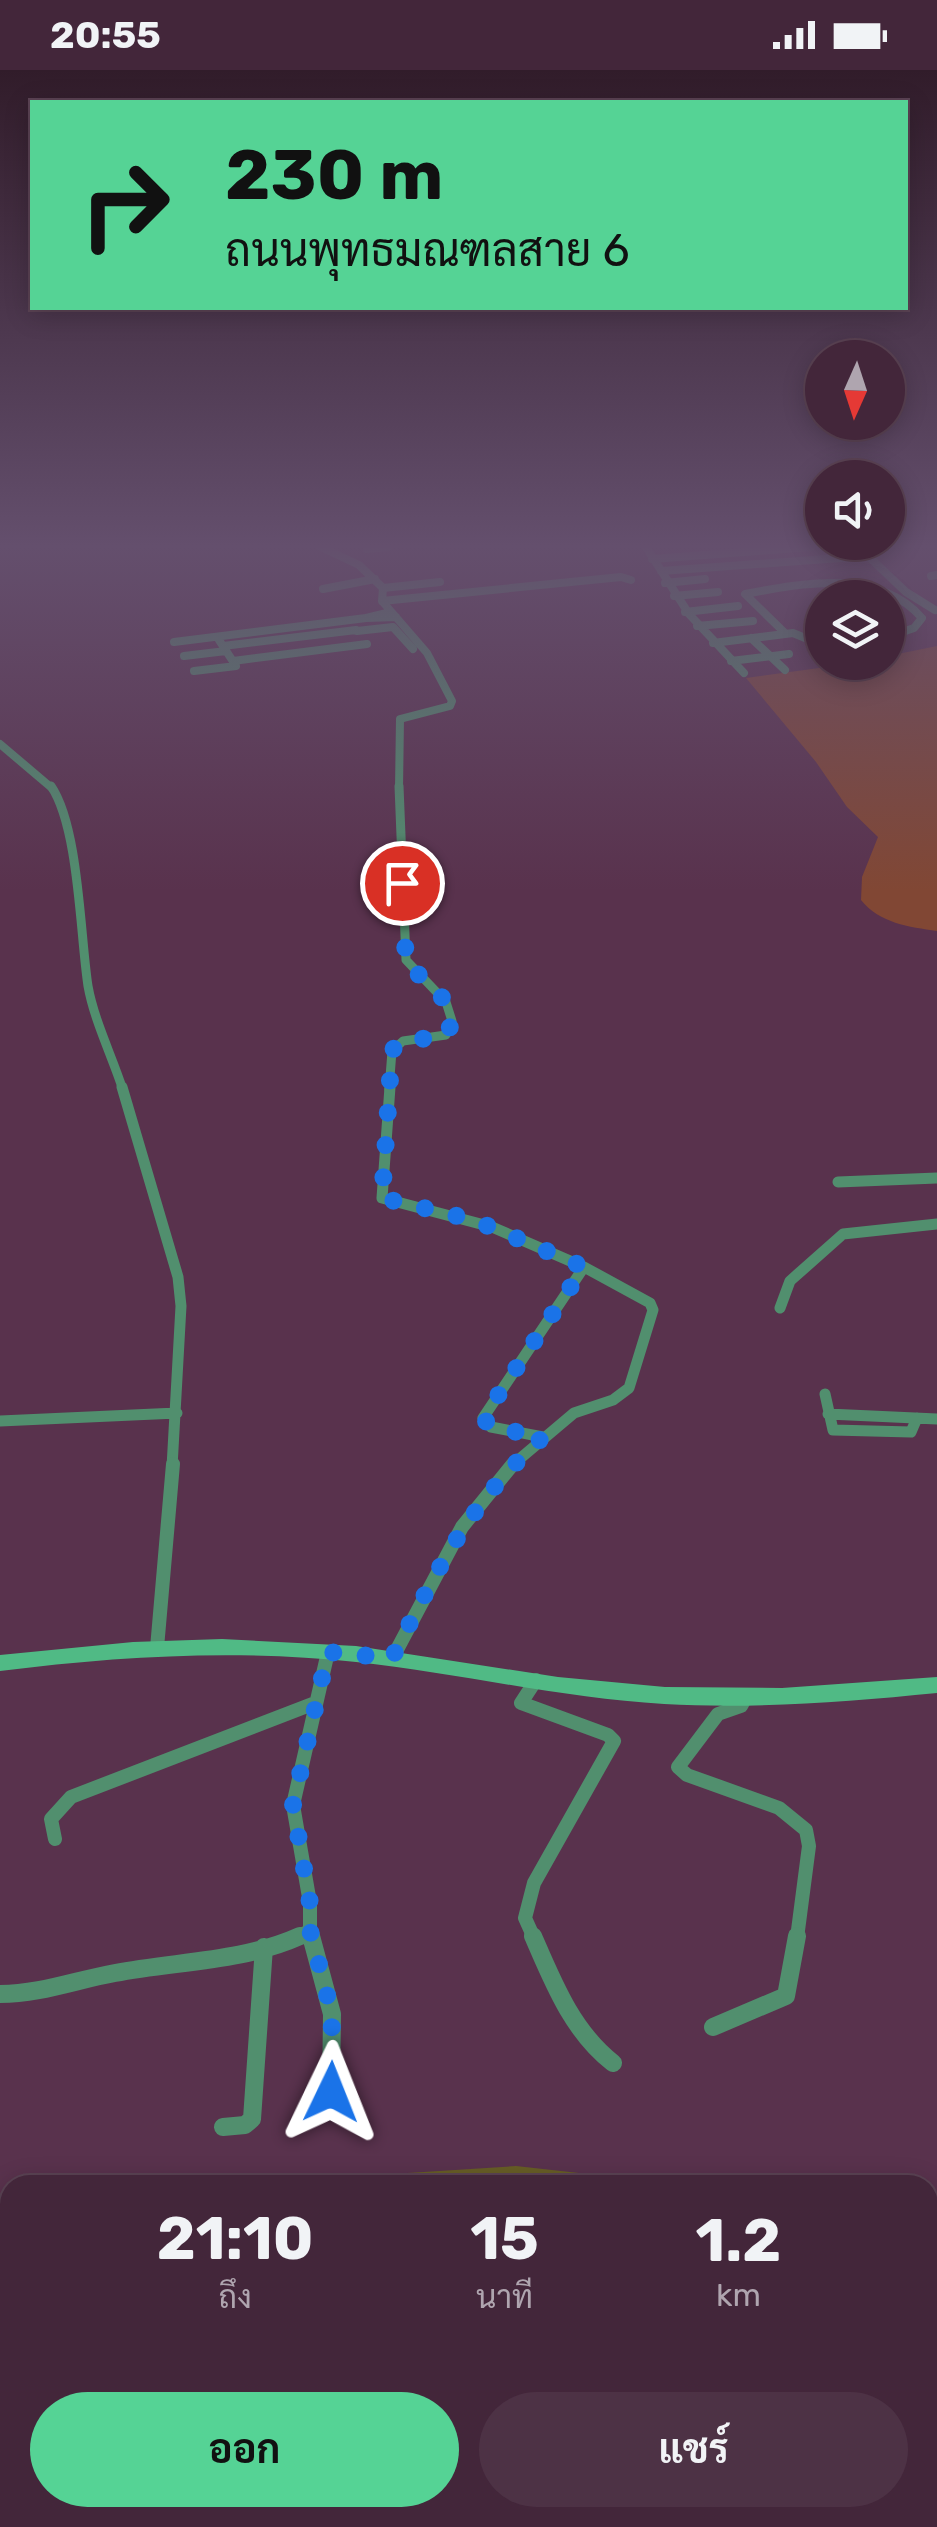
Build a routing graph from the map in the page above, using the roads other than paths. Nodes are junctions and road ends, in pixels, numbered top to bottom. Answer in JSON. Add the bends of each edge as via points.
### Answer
{"nodes":[{"id":1,"x":233,"y":661,"type":"edge"},
{"id":2,"x":731,"y":661,"type":"edge"},
{"id":3,"x":432,"y":662,"type":"edge"},
{"id":4,"x":775,"y":662,"type":"edge"},
{"id":5,"x":194,"y":670,"type":"dead end"},
{"id":6,"x":785,"y":670,"type":"dead end"},
{"id":7,"x":744,"y":674,"type":"dead end"},
{"id":8,"x":0,"y":744,"type":"edge"},
{"id":9,"x":937,"y":1178,"type":"edge"},
{"id":10,"x":838,"y":1182,"type":"dead end"},
{"id":11,"x":937,"y":1224,"type":"edge"},
{"id":12,"x":584,"y":1267,"type":"junction"},
{"id":13,"x":780,"y":1308,"type":"dead end"},
{"id":14,"x":825,"y":1394,"type":"dead end"},
{"id":15,"x":177,"y":1413,"type":"junction"},
{"id":16,"x":937,"y":1419,"type":"edge"},
{"id":17,"x":0,"y":1421,"type":"edge"},
{"id":18,"x":543,"y":1437,"type":"junction"},
{"id":19,"x":157,"y":1648,"type":"junction"},
{"id":20,"x":328,"y":1652,"type":"junction"},
{"id":21,"x":392,"y":1658,"type":"junction"},
{"id":22,"x":0,"y":1663,"type":"edge"},
{"id":23,"x":536,"y":1680,"type":"junction"},
{"id":24,"x":937,"y":1685,"type":"edge"},
{"id":25,"x":742,"y":1697,"type":"junction"},
{"id":26,"x":315,"y":1702,"type":"junction"},
{"id":27,"x":54,"y":1839,"type":"dead end"},
{"id":28,"x":310,"y":1930,"type":"junction"},
{"id":29,"x":264,"y":1948,"type":"junction"},
{"id":30,"x":0,"y":1994,"type":"edge"},
{"id":31,"x":713,"y":2027,"type":"dead end"},
{"id":32,"x":613,"y":2063,"type":"dead end"},
{"id":33,"x":331,"y":2092,"type":"dead end"},
{"id":34,"x":223,"y":2126,"type":"dead end"}],
"edges":[{"from":1,"to":5,"type":"street","via":[[236,666]]},
{"from":2,"to":7,"type":"street"},
{"from":3,"to":12,"type":"street","via":[[450,706],[400,719],[406,960],[446,1002],[452,1021],[446,1036],[404,1041],[392,1050],[382,1198],[474,1220]]},
{"from":4,"to":6,"type":"street"},
{"from":8,"to":15,"type":"street","via":[[47,780],[64,813],[89,991],[178,1277]]},
{"from":9,"to":10,"type":"street"},
{"from":11,"to":13,"type":"street","via":[[843,1234],[790,1282]]},
{"from":12,"to":18,"type":"street","via":[[483,1418],[491,1427]]},
{"from":12,"to":18,"type":"street","via":[[653,1310],[629,1388],[574,1413]]},
{"from":14,"to":16,"type":"street","via":[[833,1430],[911,1432],[917,1418]]},
{"from":15,"to":17,"type":"street"},
{"from":15,"to":19,"type":"street"},
{"from":18,"to":21,"type":"street","via":[[504,1472],[462,1527]]},
{"from":19,"to":20,"type":"main road"},
{"from":19,"to":22,"type":"main road"},
{"from":20,"to":21,"type":"main road"},
{"from":20,"to":26,"type":"street"},
{"from":21,"to":23,"type":"main road"},
{"from":23,"to":25,"type":"main road","via":[[625,1693]]},
{"from":23,"to":32,"type":"street","via":[[521,1703],[614,1741],[523,1907],[580,2030]]},
{"from":24,"to":25,"type":"main road"},
{"from":25,"to":31,"type":"street","via":[[741,1706],[718,1714],[678,1767],[779,1808],[806,1830],[809,1846],[786,1996]]},
{"from":26,"to":27,"type":"street","via":[[70,1798],[52,1819]]},
{"from":26,"to":28,"type":"street","via":[[293,1805]]},
{"from":28,"to":29,"type":"street"},
{"from":28,"to":33,"type":"street","via":[[332,2014]]},
{"from":29,"to":30,"type":"street"},
{"from":29,"to":34,"type":"street","via":[[252,2119]]}]}
